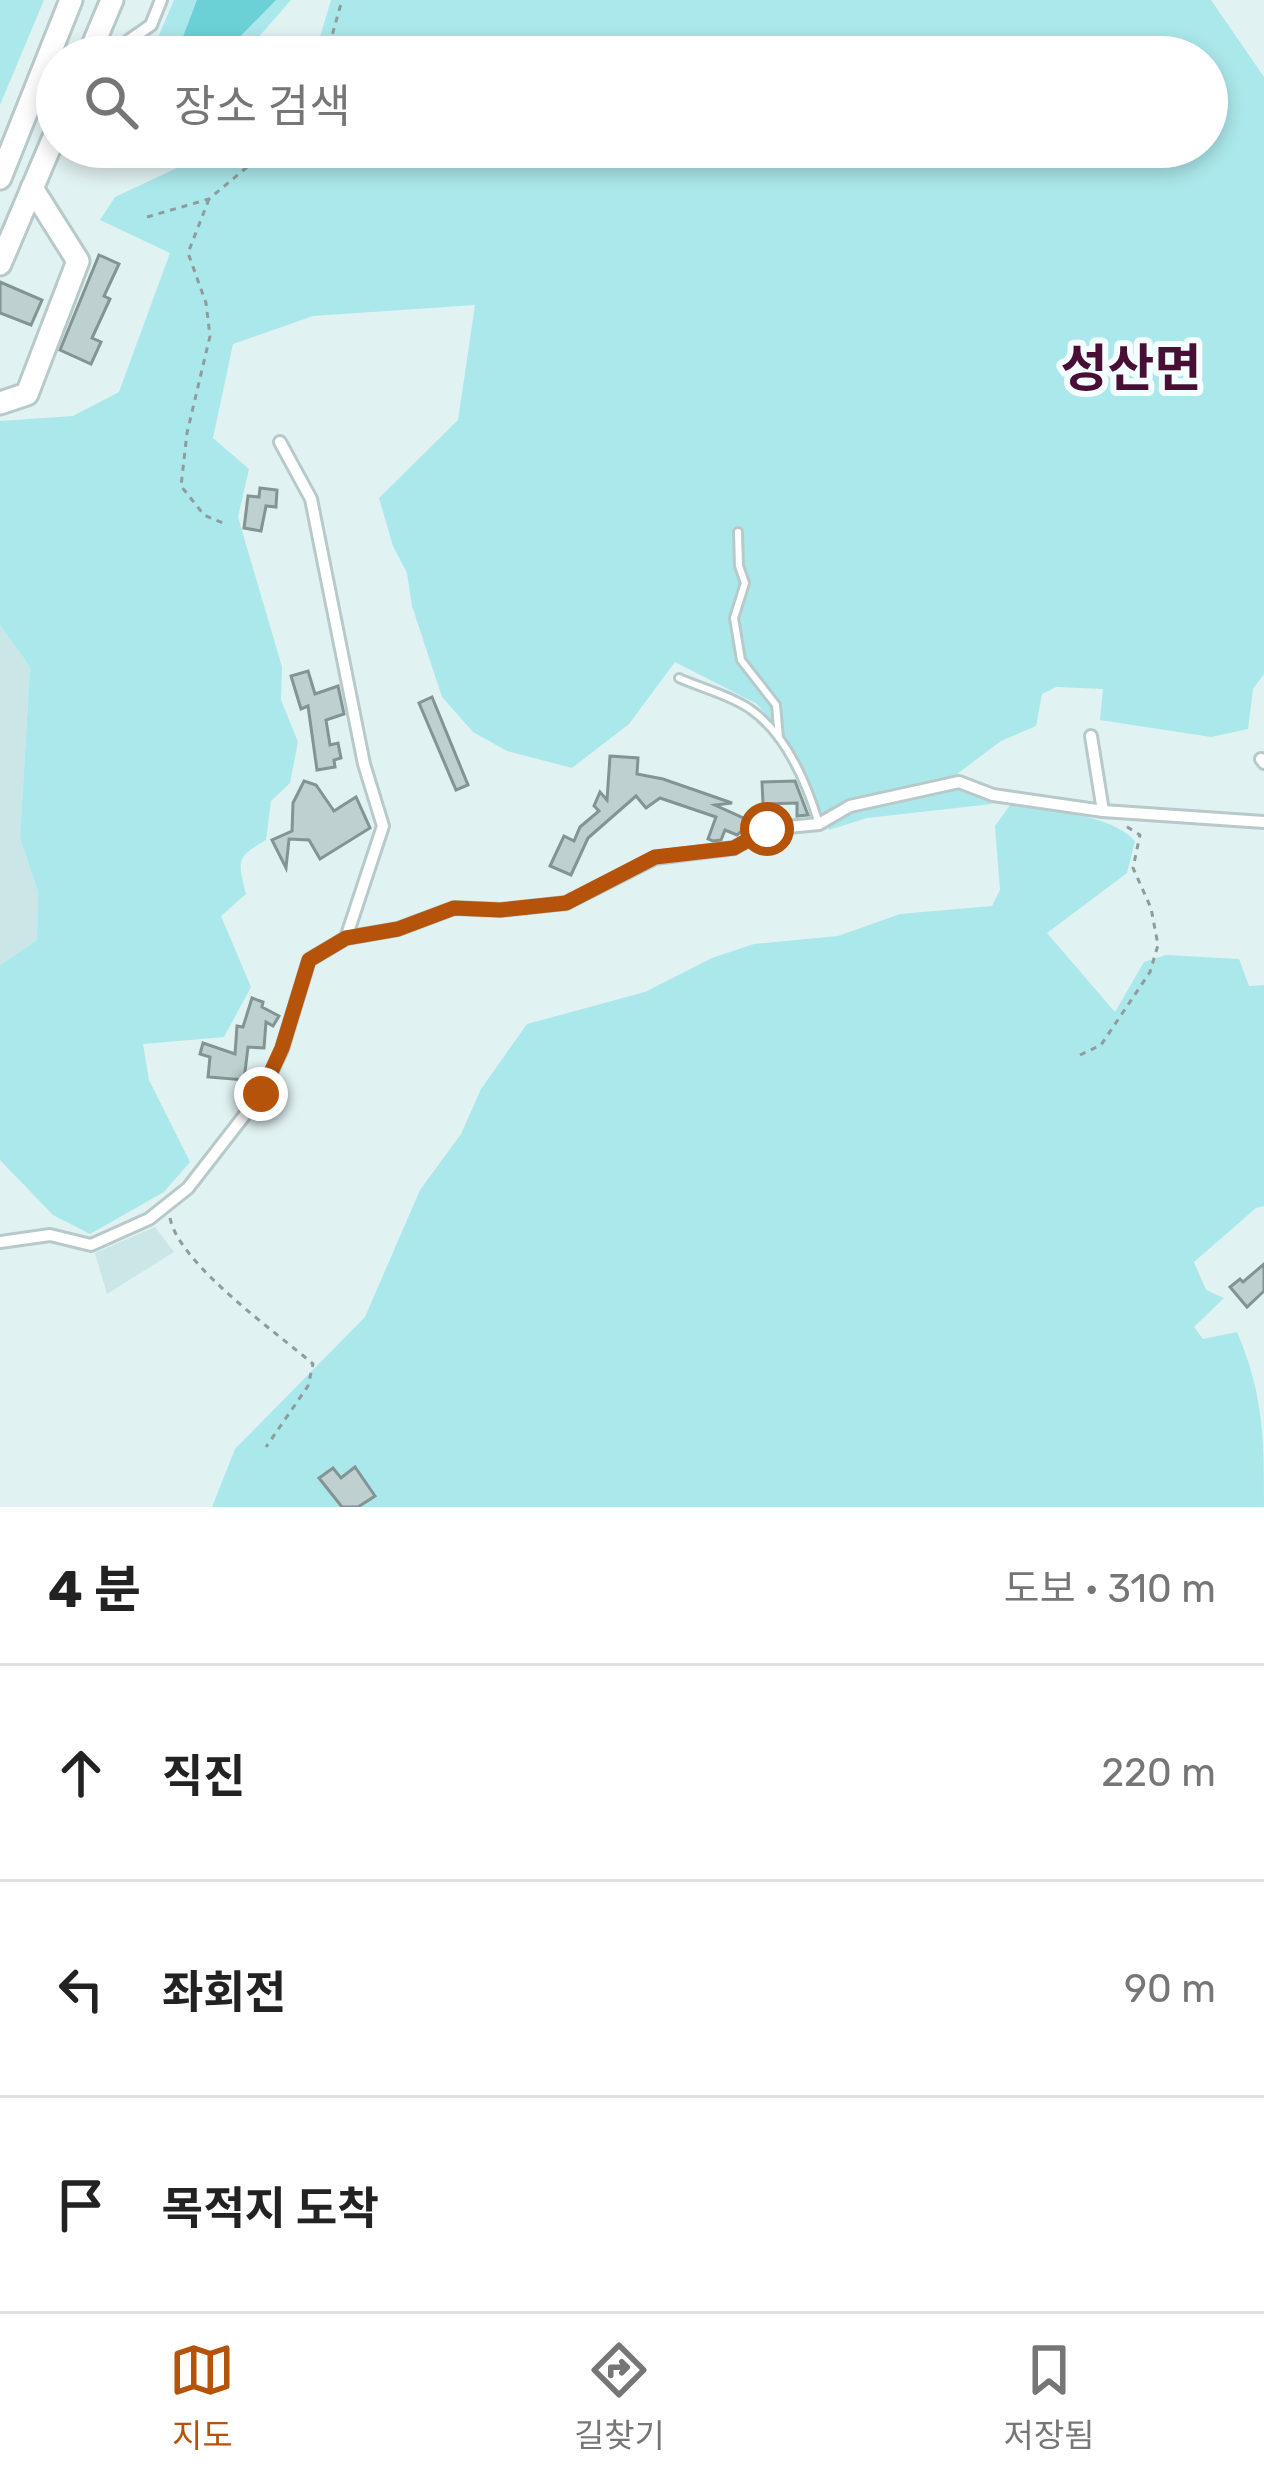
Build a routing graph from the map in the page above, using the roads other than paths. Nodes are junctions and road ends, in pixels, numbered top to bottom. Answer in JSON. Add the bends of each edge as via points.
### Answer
{"nodes":[{"id":1,"x":70,"y":0,"type":"edge"},
{"id":2,"x":112,"y":0,"type":"edge"},
{"id":3,"x":161,"y":0,"type":"edge"},
{"id":4,"x":56,"y":36,"type":"edge"},
{"id":5,"x":97,"y":36,"type":"edge"},
{"id":6,"x":136,"y":36,"type":"edge"},
{"id":7,"x":36,"y":86,"type":"edge"},
{"id":8,"x":41,"y":168,"type":"edge"},
{"id":9,"x":0,"y":178,"type":"edge"},
{"id":10,"x":32,"y":188,"type":"junction"},
{"id":11,"x":0,"y":264,"type":"edge"},
{"id":12,"x":0,"y":403,"type":"edge"},
{"id":13,"x":280,"y":442,"type":"dead end"},
{"id":14,"x":739,"y":532,"type":"dead end"},
{"id":15,"x":679,"y":678,"type":"dead end"},
{"id":16,"x":1091,"y":736,"type":"dead end"},
{"id":17,"x":779,"y":738,"type":"junction"},
{"id":18,"x":1102,"y":811,"type":"junction"},
{"id":19,"x":1264,"y":822,"type":"edge"},
{"id":20,"x":819,"y":824,"type":"junction"},
{"id":21,"x":346,"y":938,"type":"junction"},
{"id":22,"x":0,"y":1242,"type":"edge"}],
"edges":[{"from":1,"to":4,"type":"highway"},
{"from":2,"to":5,"type":"highway"},
{"from":3,"to":6,"type":"street","via":[[151,25]]},
{"from":7,"to":9,"type":"highway"},
{"from":8,"to":10,"type":"highway"},
{"from":10,"to":11,"type":"highway"},
{"from":10,"to":12,"type":"highway","via":[[78,261],[27,394]]},
{"from":13,"to":21,"type":"street","via":[[311,499],[383,826]]},
{"from":14,"to":17,"type":"lane","via":[[745,583],[734,618],[741,660],[776,705]]},
{"from":15,"to":17,"type":"lane","via":[[750,709]]},
{"from":16,"to":18,"type":"street"},
{"from":17,"to":20,"type":"lane"},
{"from":18,"to":19,"type":"street"},
{"from":18,"to":20,"type":"street","via":[[959,782],[850,806]]},
{"from":20,"to":21,"type":"street","via":[[767,829],[734,848],[655,857],[566,903],[454,908]]},
{"from":21,"to":22,"type":"street","via":[[309,960],[261,1094],[188,1188],[149,1219],[92,1245],[50,1235]]}]}
